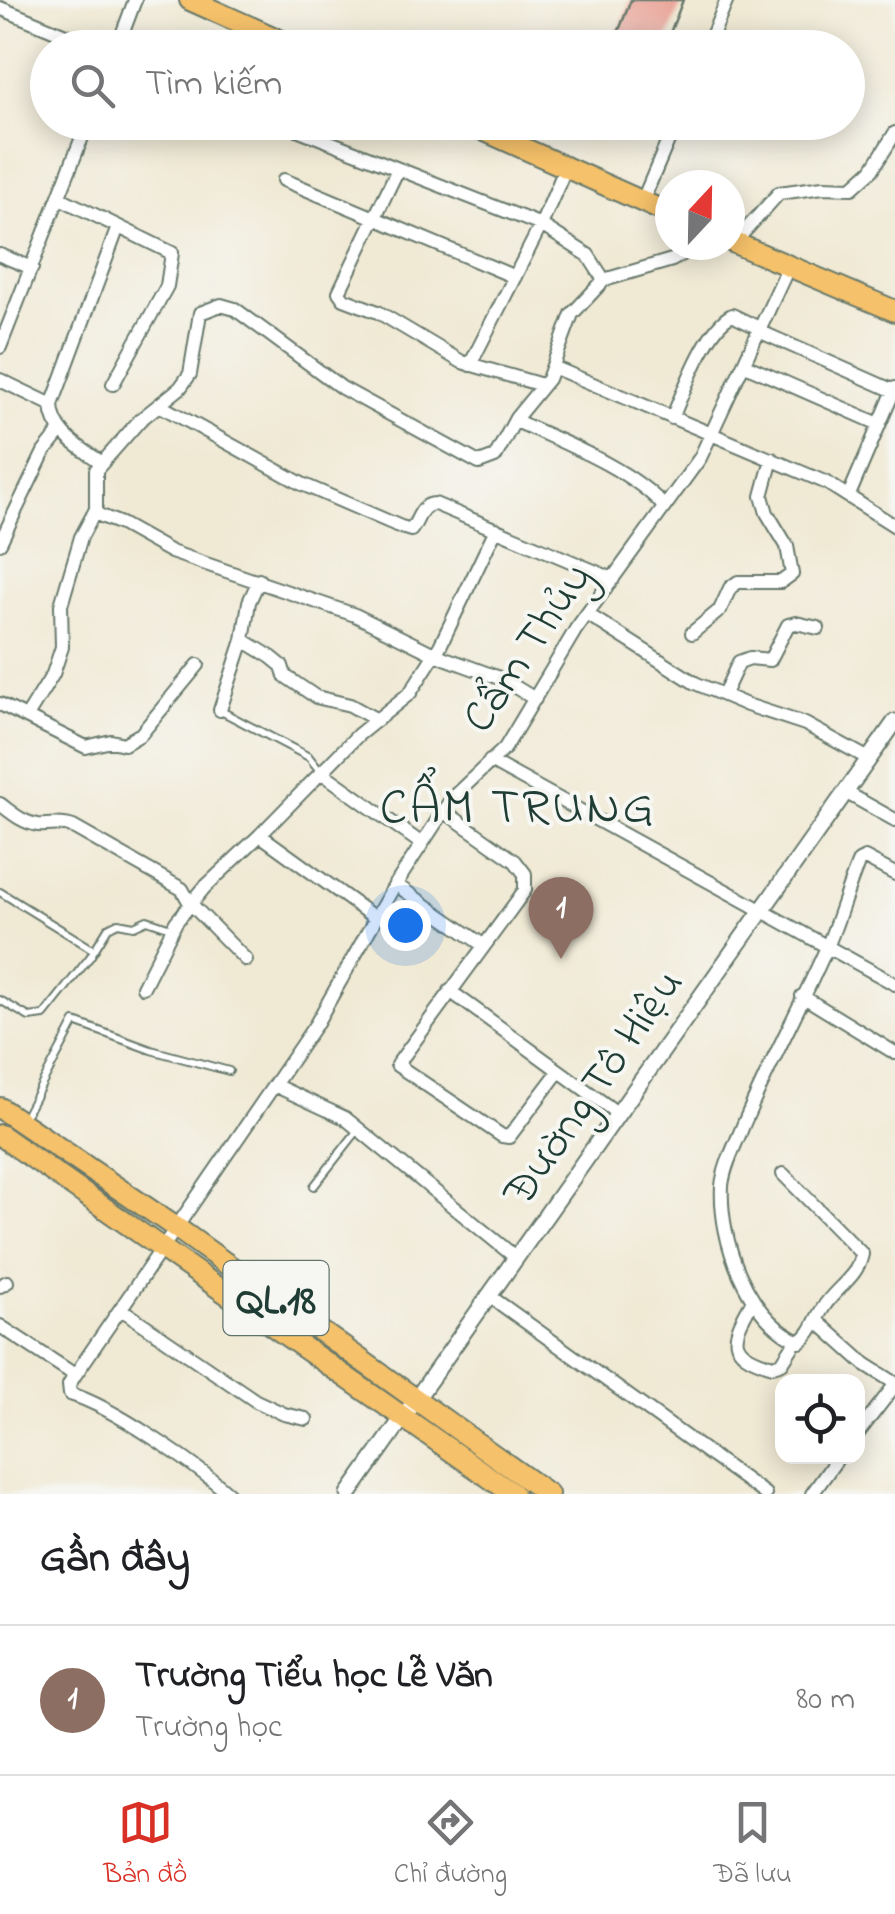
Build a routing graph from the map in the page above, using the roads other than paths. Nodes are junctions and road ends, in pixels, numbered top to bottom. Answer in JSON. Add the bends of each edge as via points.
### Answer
{"nodes":[{"id":1,"x":135,"y":0,"type":"edge"},
{"id":2,"x":190,"y":0,"type":"edge"},
{"id":3,"x":727,"y":0,"type":"edge"},
{"id":4,"x":0,"y":8,"type":"edge"},
{"id":5,"x":53,"y":30,"type":"edge"},
{"id":6,"x":124,"y":30,"type":"edge"},
{"id":7,"x":257,"y":30,"type":"edge"},
{"id":8,"x":714,"y":30,"type":"edge"},
{"id":9,"x":895,"y":134,"type":"edge"},
{"id":10,"x":81,"y":140,"type":"edge"},
{"id":11,"x":323,"y":140,"type":"edge"},
{"id":12,"x":505,"y":140,"type":"edge"},
{"id":13,"x":668,"y":140,"type":"edge"},
{"id":14,"x":566,"y":168,"type":"junction"},
{"id":15,"x":398,"y":170,"type":"junction"},
{"id":16,"x":284,"y":180,"type":"dead end"},
{"id":17,"x":60,"y":198,"type":"junction"},
{"id":18,"x":642,"y":202,"type":"junction"},
{"id":19,"x":655,"y":208,"type":"edge"},
{"id":20,"x":375,"y":217,"type":"junction"},
{"id":21,"x":542,"y":225,"type":"junction"},
{"id":22,"x":118,"y":227,"type":"junction"},
{"id":23,"x":745,"y":228,"type":"edge"},
{"id":24,"x":745,"y":248,"type":"edge"},
{"id":25,"x":0,"y":255,"type":"edge"},
{"id":26,"x":672,"y":260,"type":"edge"},
{"id":27,"x":32,"y":268,"type":"junction"},
{"id":28,"x":788,"y":268,"type":"junction"},
{"id":29,"x":514,"y":278,"type":"junction"},
{"id":30,"x":604,"y":280,"type":"junction"},
{"id":31,"x":7,"y":310,"type":"edge"},
{"id":32,"x":895,"y":311,"type":"edge"},
{"id":33,"x":761,"y":331,"type":"junction"},
{"id":34,"x":0,"y":347,"type":"edge"},
{"id":35,"x":470,"y":365,"type":"junction"},
{"id":36,"x":745,"y":365,"type":"junction"},
{"id":37,"x":553,"y":366,"type":"junction"},
{"id":38,"x":0,"y":380,"type":"edge"},
{"id":39,"x":114,"y":384,"type":"dead end"},
{"id":40,"x":542,"y":385,"type":"junction"},
{"id":41,"x":894,"y":389,"type":"edge"},
{"id":42,"x":52,"y":405,"type":"junction"},
{"id":43,"x":159,"y":405,"type":"junction"},
{"id":44,"x":672,"y":418,"type":"junction"},
{"id":45,"x":516,"y":421,"type":"junction"},
{"id":46,"x":880,"y":424,"type":"junction"},
{"id":47,"x":60,"y":432,"type":"junction"},
{"id":48,"x":712,"y":433,"type":"junction"},
{"id":49,"x":772,"y":459,"type":"junction"},
{"id":50,"x":102,"y":463,"type":"junction"},
{"id":51,"x":848,"y":495,"type":"junction"},
{"id":52,"x":664,"y":507,"type":"junction"},
{"id":53,"x":94,"y":513,"type":"junction"},
{"id":54,"x":895,"y":526,"type":"edge"},
{"id":55,"x":496,"y":529,"type":"junction"},
{"id":56,"x":0,"y":542,"type":"edge"},
{"id":57,"x":613,"y":579,"type":"junction"},
{"id":58,"x":259,"y":580,"type":"junction"},
{"id":59,"x":586,"y":614,"type":"junction"},
{"id":60,"x":818,"y":628,"type":"dead end"},
{"id":61,"x":692,"y":633,"type":"dead end"},
{"id":62,"x":243,"y":640,"type":"junction"},
{"id":63,"x":434,"y":654,"type":"junction"},
{"id":64,"x":198,"y":664,"type":"dead end"},
{"id":65,"x":724,"y":694,"type":"junction"},
{"id":66,"x":535,"y":699,"type":"junction"},
{"id":67,"x":0,"y":704,"type":"edge"},
{"id":68,"x":220,"y":710,"type":"joint"},
{"id":69,"x":27,"y":716,"type":"junction"},
{"id":70,"x":377,"y":720,"type":"junction"},
{"id":71,"x":895,"y":722,"type":"edge"},
{"id":72,"x":869,"y":759,"type":"junction"},
{"id":73,"x":490,"y":761,"type":"junction"},
{"id":74,"x":321,"y":772,"type":"junction"},
{"id":75,"x":845,"y":792,"type":"junction"},
{"id":76,"x":0,"y":804,"type":"edge"},
{"id":77,"x":444,"y":810,"type":"junction"},
{"id":78,"x":895,"y":820,"type":"edge"},
{"id":79,"x":260,"y":835,"type":"junction"},
{"id":80,"x":422,"y":844,"type":"junction"},
{"id":81,"x":895,"y":874,"type":"edge"},
{"id":82,"x":395,"y":884,"type":"junction"},
{"id":83,"x":0,"y":892,"type":"edge"},
{"id":84,"x":190,"y":903,"type":"junction"},
{"id":85,"x":762,"y":909,"type":"junction"},
{"id":86,"x":375,"y":918,"type":"junction"},
{"id":87,"x":172,"y":929,"type":"junction"},
{"id":88,"x":483,"y":945,"type":"junction"},
{"id":89,"x":827,"y":946,"type":"junction"},
{"id":90,"x":94,"y":950,"type":"junction"},
{"id":91,"x":246,"y":960,"type":"dead end"},
{"id":92,"x":895,"y":984,"type":"edge"},
{"id":93,"x":143,"y":987,"type":"dead end"},
{"id":94,"x":450,"y":991,"type":"junction"},
{"id":95,"x":802,"y":996,"type":"junction"},
{"id":96,"x":0,"y":1000,"type":"edge"},
{"id":97,"x":895,"y":1053,"type":"edge"},
{"id":98,"x":229,"y":1071,"type":"dead end"},
{"id":99,"x":559,"y":1071,"type":"junction"},
{"id":100,"x":274,"y":1085,"type":"junction"},
{"id":101,"x":0,"y":1108,"type":"edge"},
{"id":102,"x":617,"y":1113,"type":"junction"},
{"id":103,"x":22,"y":1123,"type":"junction"},
{"id":104,"x":358,"y":1130,"type":"junction"},
{"id":105,"x":0,"y":1134,"type":"edge"},
{"id":106,"x":783,"y":1174,"type":"dead end"},
{"id":107,"x":314,"y":1186,"type":"dead end"},
{"id":108,"x":178,"y":1229,"type":"junction"},
{"id":109,"x":164,"y":1248,"type":"junction"},
{"id":110,"x":515,"y":1257,"type":"junction"},
{"id":111,"x":488,"y":1295,"type":"junction"},
{"id":112,"x":753,"y":1300,"type":"junction"},
{"id":113,"x":121,"y":1309,"type":"junction"},
{"id":114,"x":818,"y":1321,"type":"junction"},
{"id":115,"x":0,"y":1326,"type":"edge"},
{"id":116,"x":796,"y":1341,"type":"junction"},
{"id":117,"x":75,"y":1374,"type":"junction"},
{"id":118,"x":895,"y":1384,"type":"edge"},
{"id":119,"x":410,"y":1407,"type":"junction"},
{"id":120,"x":306,"y":1419,"type":"dead end"},
{"id":121,"x":865,"y":1424,"type":"edge"},
{"id":122,"x":833,"y":1464,"type":"edge"},
{"id":123,"x":229,"y":1494,"type":"edge"},
{"id":124,"x":349,"y":1494,"type":"edge"},
{"id":125,"x":513,"y":1494,"type":"edge"},
{"id":126,"x":548,"y":1494,"type":"edge"},
{"id":127,"x":765,"y":1494,"type":"edge"},
{"id":128,"x":812,"y":1494,"type":"edge"}],
"edges":[{"from":1,"to":6,"type":"street"},
{"from":2,"to":7,"type":"main road"},
{"from":3,"to":8,"type":"street"},
{"from":4,"to":5,"type":"street"},
{"from":9,"to":23,"type":"street","via":[[852,188],[779,193]]},
{"from":10,"to":17,"type":"street"},
{"from":11,"to":15,"type":"street"},
{"from":12,"to":14,"type":"main road"},
{"from":13,"to":18,"type":"street"},
{"from":14,"to":18,"type":"main road"},
{"from":14,"to":21,"type":"street"},
{"from":15,"to":20,"type":"street"},
{"from":15,"to":21,"type":"street"},
{"from":16,"to":20,"type":"street"},
{"from":17,"to":22,"type":"street"},
{"from":17,"to":27,"type":"street"},
{"from":18,"to":19,"type":"main road"},
{"from":20,"to":29,"type":"street"},
{"from":20,"to":35,"type":"street","via":[[339,292]]},
{"from":21,"to":29,"type":"street"},
{"from":21,"to":30,"type":"street","via":[[588,256]]},
{"from":22,"to":39,"type":"street","via":[[172,253],[167,286]]},
{"from":22,"to":42,"type":"street"},
{"from":24,"to":28,"type":"main road"},
{"from":25,"to":27,"type":"street"},
{"from":26,"to":30,"type":"street"},
{"from":27,"to":31,"type":"street"},
{"from":28,"to":32,"type":"main road"},
{"from":28,"to":33,"type":"street","name":"Cẩm Thủy"},
{"from":29,"to":35,"type":"street"},
{"from":30,"to":37,"type":"street","via":[[572,314]]},
{"from":31,"to":34,"type":"street"},
{"from":33,"to":36,"type":"street","name":"Cẩm Thủy"},
{"from":33,"to":41,"type":"street"},
{"from":33,"to":44,"type":"street","via":[[732,315],[722,320]]},
{"from":35,"to":40,"type":"street"},
{"from":36,"to":46,"type":"street"},
{"from":36,"to":48,"type":"street","name":"Cẩm Thủy"},
{"from":37,"to":40,"type":"street"},
{"from":37,"to":44,"type":"street"},
{"from":38,"to":42,"type":"street"},
{"from":40,"to":45,"type":"street"},
{"from":41,"to":46,"type":"street"},
{"from":42,"to":47,"type":"street"},
{"from":43,"to":45,"type":"street","via":[[190,374],[200,313],[221,306],[342,388],[478,462],[495,457]]},
{"from":43,"to":50,"type":"street"},
{"from":43,"to":55,"type":"street","via":[[288,477],[400,527],[411,530],[422,510],[435,504]]},
{"from":44,"to":48,"type":"street"},
{"from":45,"to":52,"type":"street","via":[[632,480]]},
{"from":46,"to":51,"type":"street"},
{"from":47,"to":50,"type":"street"},
{"from":47,"to":56,"type":"street"},
{"from":48,"to":49,"type":"street"},
{"from":48,"to":52,"type":"street","name":"Cẩm Thủy"},
{"from":49,"to":51,"type":"street"},
{"from":49,"to":61,"type":"street","via":[[762,496],[788,546],[792,574],[781,582],[738,582],[720,610]]},
{"from":50,"to":53,"type":"street"},
{"from":51,"to":54,"type":"street"},
{"from":52,"to":57,"type":"street","name":"Cẩm Thủy"},
{"from":53,"to":58,"type":"street","via":[[171,552]]},
{"from":53,"to":69,"type":"street","via":[[61,605],[62,647],[54,674]]},
{"from":55,"to":57,"type":"street"},
{"from":55,"to":63,"type":"street"},
{"from":57,"to":59,"type":"street","name":"Cẩm Thủy"},
{"from":58,"to":62,"type":"street"},
{"from":58,"to":63,"type":"street","via":[[355,615]]},
{"from":59,"to":65,"type":"street","via":[[695,683]]},
{"from":59,"to":66,"type":"street","name":"Cẩm Thủy"},
{"from":60,"to":65,"type":"street","via":[[788,625],[770,660],[738,662]]},
{"from":62,"to":68,"type":"street"},
{"from":62,"to":70,"type":"street","via":[[316,697],[350,704]]},
{"from":63,"to":66,"type":"street","via":[[502,678]]},
{"from":63,"to":70,"type":"street","via":[[410,693]]},
{"from":64,"to":69,"type":"street","via":[[141,734],[124,744],[111,740],[86,747]]},
{"from":65,"to":72,"type":"street","via":[[805,724]]},
{"from":66,"to":73,"type":"street","name":"Cẩm Thủy"},
{"from":67,"to":69,"type":"street"},
{"from":68,"to":74,"type":"lane","via":[[308,757]]},
{"from":70,"to":74,"type":"street"},
{"from":71,"to":72,"type":"street","name":"Đường Tô Hiệu"},
{"from":72,"to":75,"type":"street","name":"Đường Tô Hiệu"},
{"from":73,"to":77,"type":"street","name":"Cẩm Thủy"},
{"from":73,"to":85,"type":"street"},
{"from":74,"to":79,"type":"street"},
{"from":74,"to":80,"type":"street"},
{"from":75,"to":78,"type":"street"},
{"from":75,"to":85,"type":"street","name":"Đường Tô Hiệu"},
{"from":76,"to":84,"type":"street","via":[[25,822],[73,827],[182,889]]},
{"from":77,"to":80,"type":"street","name":"Cẩm Thủy"},
{"from":77,"to":88,"type":"street","via":[[525,874],[525,890]]},
{"from":79,"to":84,"type":"street"},
{"from":79,"to":86,"type":"street"},
{"from":80,"to":82,"type":"street","name":"Cẩm Thủy"},
{"from":81,"to":89,"type":"street","via":[[858,860]]},
{"from":82,"to":86,"type":"street","name":"Cẩm Thủy"},
{"from":82,"to":88,"type":"street"},
{"from":83,"to":90,"type":"lane"},
{"from":84,"to":87,"type":"street"},
{"from":84,"to":91,"type":"street"},
{"from":85,"to":89,"type":"street"},
{"from":85,"to":102,"type":"street","name":"Đường Tô Hiệu"},
{"from":86,"to":100,"type":"street","name":"Cẩm Thủy"},
{"from":87,"to":90,"type":"lane","via":[[147,920],[118,923]]},
{"from":87,"to":93,"type":"street"},
{"from":88,"to":94,"type":"street"},
{"from":89,"to":92,"type":"street"},
{"from":89,"to":95,"type":"street"},
{"from":90,"to":96,"type":"lane","via":[[44,1015],[29,1017]]},
{"from":94,"to":99,"type":"street"},
{"from":94,"to":99,"type":"street","via":[[397,1065],[509,1137]]},
{"from":95,"to":97,"type":"street"},
{"from":95,"to":112,"type":"street","via":[[722,1184],[726,1238]]},
{"from":98,"to":103,"type":"lane","via":[[74,1022]]},
{"from":99,"to":102,"type":"street"},
{"from":100,"to":104,"type":"street"},
{"from":100,"to":108,"type":"street","name":"Cẩm Thủy"},
{"from":101,"to":103,"type":"main road","number":"QL.18"},
{"from":102,"to":110,"type":"street","name":"Đường Tô Hiệu"},
{"from":103,"to":108,"type":"main road","number":"QL.18"},
{"from":104,"to":107,"type":"lane"},
{"from":104,"to":110,"type":"street"},
{"from":105,"to":109,"type":"main road","number":"QL.18"},
{"from":106,"to":114,"type":"street","via":[[862,1254]]},
{"from":108,"to":109,"type":"street","name":"Cẩm Thủy"},
{"from":108,"to":119,"type":"main road","number":"QL.18"},
{"from":109,"to":113,"type":"street","name":"Cẩm Thủy"},
{"from":109,"to":119,"type":"main road","number":"QL.18"},
{"from":110,"to":111,"type":"street","name":"Đường Tô Hiệu"},
{"from":111,"to":119,"type":"street","name":"Đường Tô Hiệu"},
{"from":111,"to":127,"type":"street"},
{"from":112,"to":116,"type":"street"},
{"from":112,"to":116,"type":"street","via":[[735,1331],[740,1350],[773,1366]]},
{"from":113,"to":117,"type":"street","name":"Cẩm Thủy"},
{"from":113,"to":120,"type":"street","via":[[256,1400]]},
{"from":114,"to":116,"type":"street"},
{"from":114,"to":118,"type":"street"},
{"from":115,"to":117,"type":"street"},
{"from":117,"to":123,"type":"street","via":[[70,1394],[204,1472]]},
{"from":118,"to":121,"type":"street"},
{"from":119,"to":124,"type":"street","name":"Đường Tô Hiệu"},
{"from":119,"to":125,"type":"main road","number":"QL.18"},
{"from":119,"to":126,"type":"main road","number":"QL.18"},
{"from":122,"to":128,"type":"street"}]}
